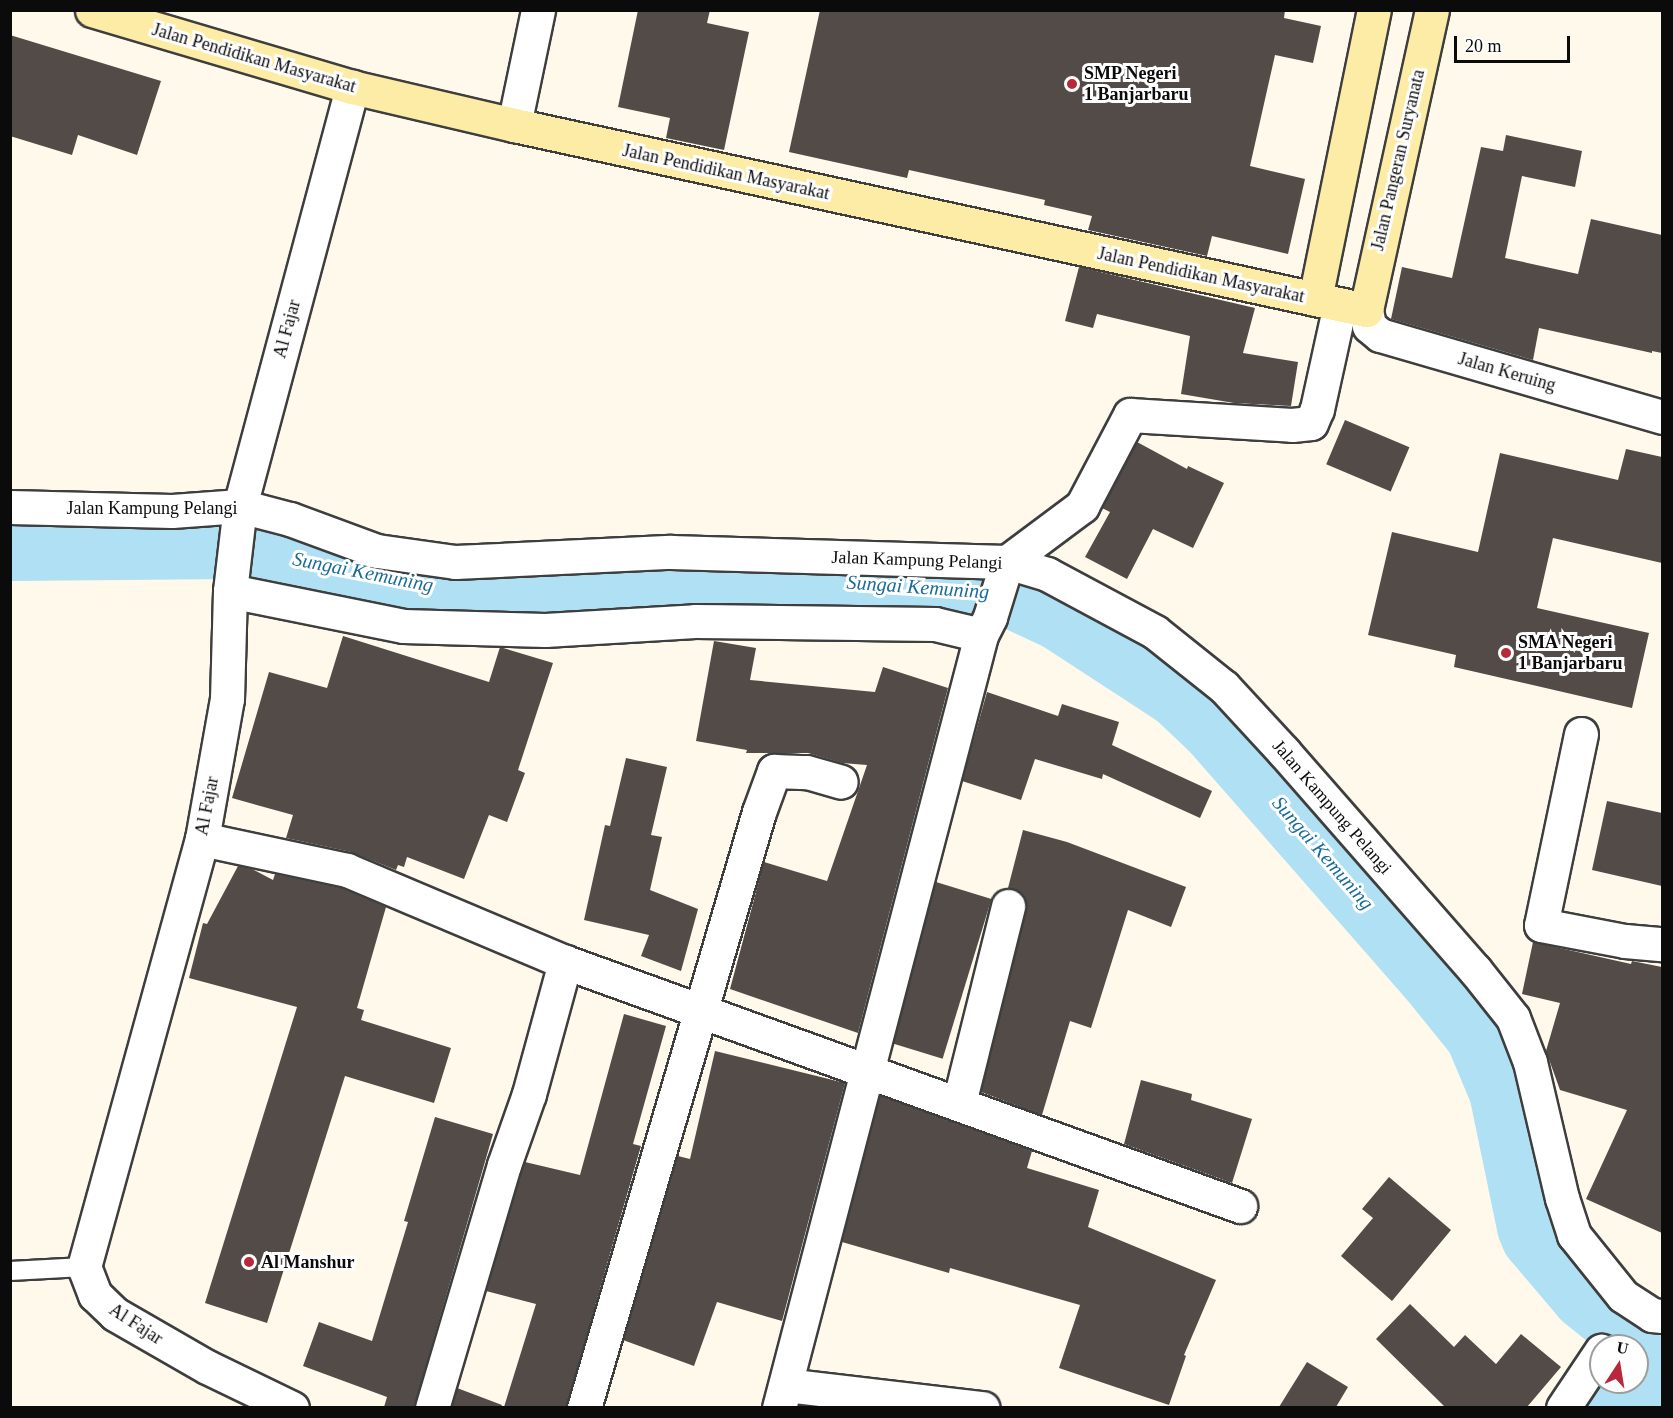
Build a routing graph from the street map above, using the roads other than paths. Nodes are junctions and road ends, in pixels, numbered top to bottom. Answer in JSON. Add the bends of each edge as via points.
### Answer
{"nodes":[{"id":1,"x":538,"y":10,"type":"edge"},
{"id":2,"x":1374,"y":10,"type":"edge"},
{"id":3,"x":1432,"y":10,"type":"edge"},
{"id":4,"x":101,"y":12,"type":"edge"},
{"id":5,"x":352,"y":87,"type":"junction"},
{"id":6,"x":514,"y":125,"type":"junction"},
{"id":7,"x":1340,"y":304,"type":"junction"},
{"id":8,"x":1662,"y":417,"type":"edge"},
{"id":9,"x":10,"y":507,"type":"edge"},
{"id":10,"x":240,"y":510,"type":"junction"},
{"id":11,"x":1006,"y":565,"type":"junction"},
{"id":12,"x":231,"y":584,"type":"junction"},
{"id":13,"x":986,"y":626,"type":"junction"},
{"id":14,"x":1581,"y":734,"type":"dead end"},
{"id":15,"x":842,"y":782,"type":"dead end"},
{"id":16,"x":202,"y":839,"type":"junction"},
{"id":17,"x":1008,"y":906,"type":"dead end"},
{"id":18,"x":1662,"y":944,"type":"edge"},
{"id":19,"x":565,"y":962,"type":"junction"},
{"id":20,"x":701,"y":1010,"type":"junction"},
{"id":21,"x":866,"y":1070,"type":"junction"},
{"id":22,"x":959,"y":1103,"type":"junction"},
{"id":23,"x":1240,"y":1206,"type":"dead end"},
{"id":24,"x":84,"y":1267,"type":"junction"},
{"id":25,"x":10,"y":1271,"type":"edge"},
{"id":26,"x":1662,"y":1316,"type":"edge"},
{"id":27,"x":1589,"y":1369,"type":"edge"},
{"id":28,"x":783,"y":1396,"type":"edge"},
{"id":29,"x":292,"y":1407,"type":"edge"},
{"id":30,"x":432,"y":1407,"type":"edge"},
{"id":31,"x":584,"y":1407,"type":"edge"},
{"id":32,"x":983,"y":1407,"type":"edge"},
{"id":33,"x":1563,"y":1407,"type":"edge"}],
"edges":[{"from":1,"to":6,"type":"street"},
{"from":2,"to":7,"type":"street"},
{"from":3,"to":7,"type":"street","name":"Jalan Pangeran Suryanata"},
{"from":4,"to":5,"type":"street","name":"Jalan Pendidikan Masyarakat"},
{"from":5,"to":6,"type":"street","name":"Jalan Pendidikan Masyarakat"},
{"from":5,"to":10,"type":"street","name":"Al Fajar"},
{"from":6,"to":7,"type":"street","name":"Jalan Pendidikan Masyarakat"},
{"from":7,"to":8,"type":"street","name":"Jalan Keruing","via":[[1380,335]]},
{"from":7,"to":11,"type":"street","via":[[1311,423],[1130,416],[1082,506]]},
{"from":9,"to":10,"type":"street","name":"Jalan Kampung Pelangi"},
{"from":10,"to":11,"type":"street","name":"Jalan Kampung Pelangi","via":[[290,519],[377,551],[455,562],[671,552]]},
{"from":10,"to":12,"type":"street","name":"Al Fajar"},
{"from":11,"to":13,"type":"street"},
{"from":11,"to":26,"type":"street","name":"Jalan Kampung Pelangi","via":[[1047,574],[1155,632],[1224,687],[1475,970],[1513,1018],[1530,1062],[1574,1235],[1623,1296],[1652,1315]]},
{"from":12,"to":13,"type":"street","via":[[403,626],[545,630],[694,621]]},
{"from":12,"to":16,"type":"street","name":"Al Fajar","via":[[227,699]]},
{"from":13,"to":21,"type":"street"},
{"from":14,"to":18,"type":"street","via":[[1541,925]]},
{"from":15,"to":20,"type":"street","via":[[807,772],[774,771]]},
{"from":16,"to":19,"type":"street","via":[[347,870]]},
{"from":16,"to":24,"type":"street","name":"Al Fajar"},
{"from":17,"to":22,"type":"street"},
{"from":19,"to":20,"type":"street"},
{"from":19,"to":30,"type":"street","via":[[529,1094]]},
{"from":20,"to":21,"type":"street"},
{"from":20,"to":31,"type":"street"},
{"from":21,"to":22,"type":"street"},
{"from":21,"to":28,"type":"street"},
{"from":22,"to":23,"type":"street"},
{"from":24,"to":25,"type":"lane"},
{"from":24,"to":29,"type":"street","name":"Al Fajar","via":[[95,1295],[115,1314],[207,1366]]},
{"from":27,"to":33,"type":"street"},
{"from":28,"to":32,"type":"street"}]}
